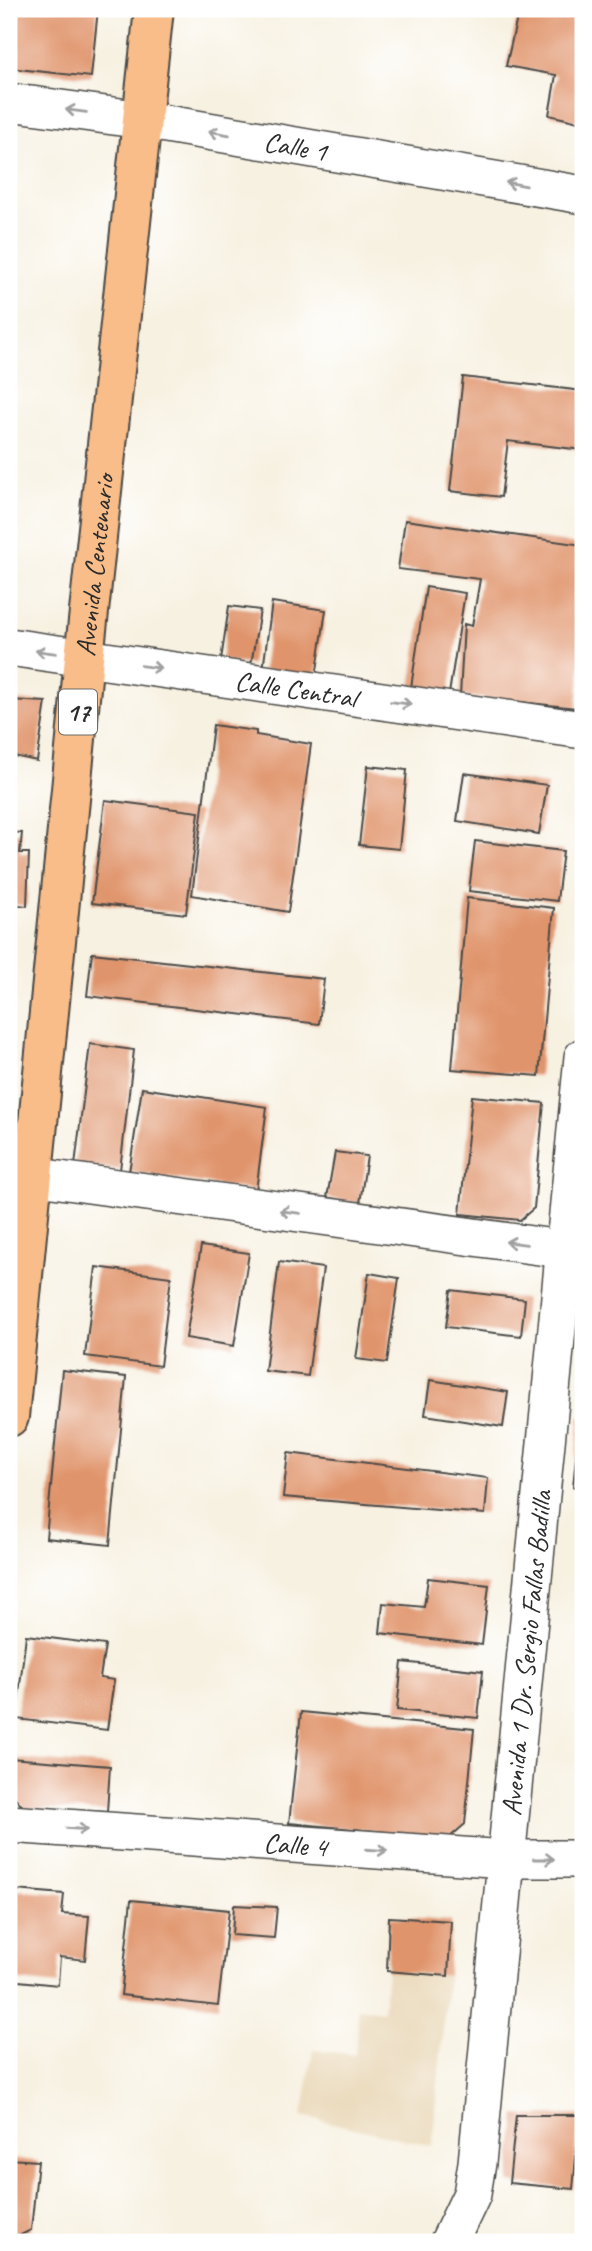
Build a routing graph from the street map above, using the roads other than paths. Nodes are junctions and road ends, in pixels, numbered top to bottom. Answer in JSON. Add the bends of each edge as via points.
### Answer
{"nodes":[{"id":1,"x":154,"y":9,"type":"edge"},
{"id":2,"x":9,"y":102,"type":"edge"},
{"id":3,"x":143,"y":120,"type":"junction"},
{"id":4,"x":583,"y":195,"type":"edge"},
{"id":5,"x":9,"y":647,"type":"edge"},
{"id":6,"x":83,"y":658,"type":"junction"},
{"id":7,"x":583,"y":730,"type":"edge"},
{"id":8,"x":583,"y":1057,"type":"edge"},
{"id":9,"x":21,"y":1175,"type":"edge"},
{"id":10,"x":574,"y":1251,"type":"edge"},
{"id":11,"x":9,"y":1417,"type":"edge"},
{"id":12,"x":9,"y":1824,"type":"edge"},
{"id":13,"x":505,"y":1859,"type":"junction"},
{"id":14,"x":583,"y":1859,"type":"edge"},
{"id":15,"x":449,"y":2242,"type":"edge"}],
"edges":[{"from":1,"to":3,"type":"main road","name":"Avenida Centenario","number":"17"},
{"from":3,"to":2,"type":"street","name":"Calle 1","one_way":true},
{"from":4,"to":3,"type":"street","name":"Calle 1","one_way":true},
{"from":3,"to":6,"type":"main road","name":"Avenida Centenario","number":"17"},
{"from":6,"to":5,"type":"street","name":"Calle Central","one_way":true},
{"from":6,"to":7,"type":"street","name":"Calle Central","one_way":true},
{"from":6,"to":9,"type":"main road","name":"Avenida Centenario","number":"17"},
{"from":8,"to":10,"type":"street","name":"Avenida 1 Dr. Sergio Fallas Badilla"},
{"from":10,"to":9,"type":"street","one_way":true},
{"from":9,"to":11,"type":"main road","name":"Avenida Centenario","number":"17"},
{"from":10,"to":13,"type":"street","name":"Avenida 1 Dr. Sergio Fallas Badilla"},
{"from":12,"to":13,"type":"street","name":"Calle 4","one_way":true},
{"from":13,"to":14,"type":"street","name":"Calle 4","one_way":true},
{"from":13,"to":15,"type":"street","name":"Avenida 1 Dr. Sergio Fallas Badilla","via":[[476,2173],[472,2194]]}]}
